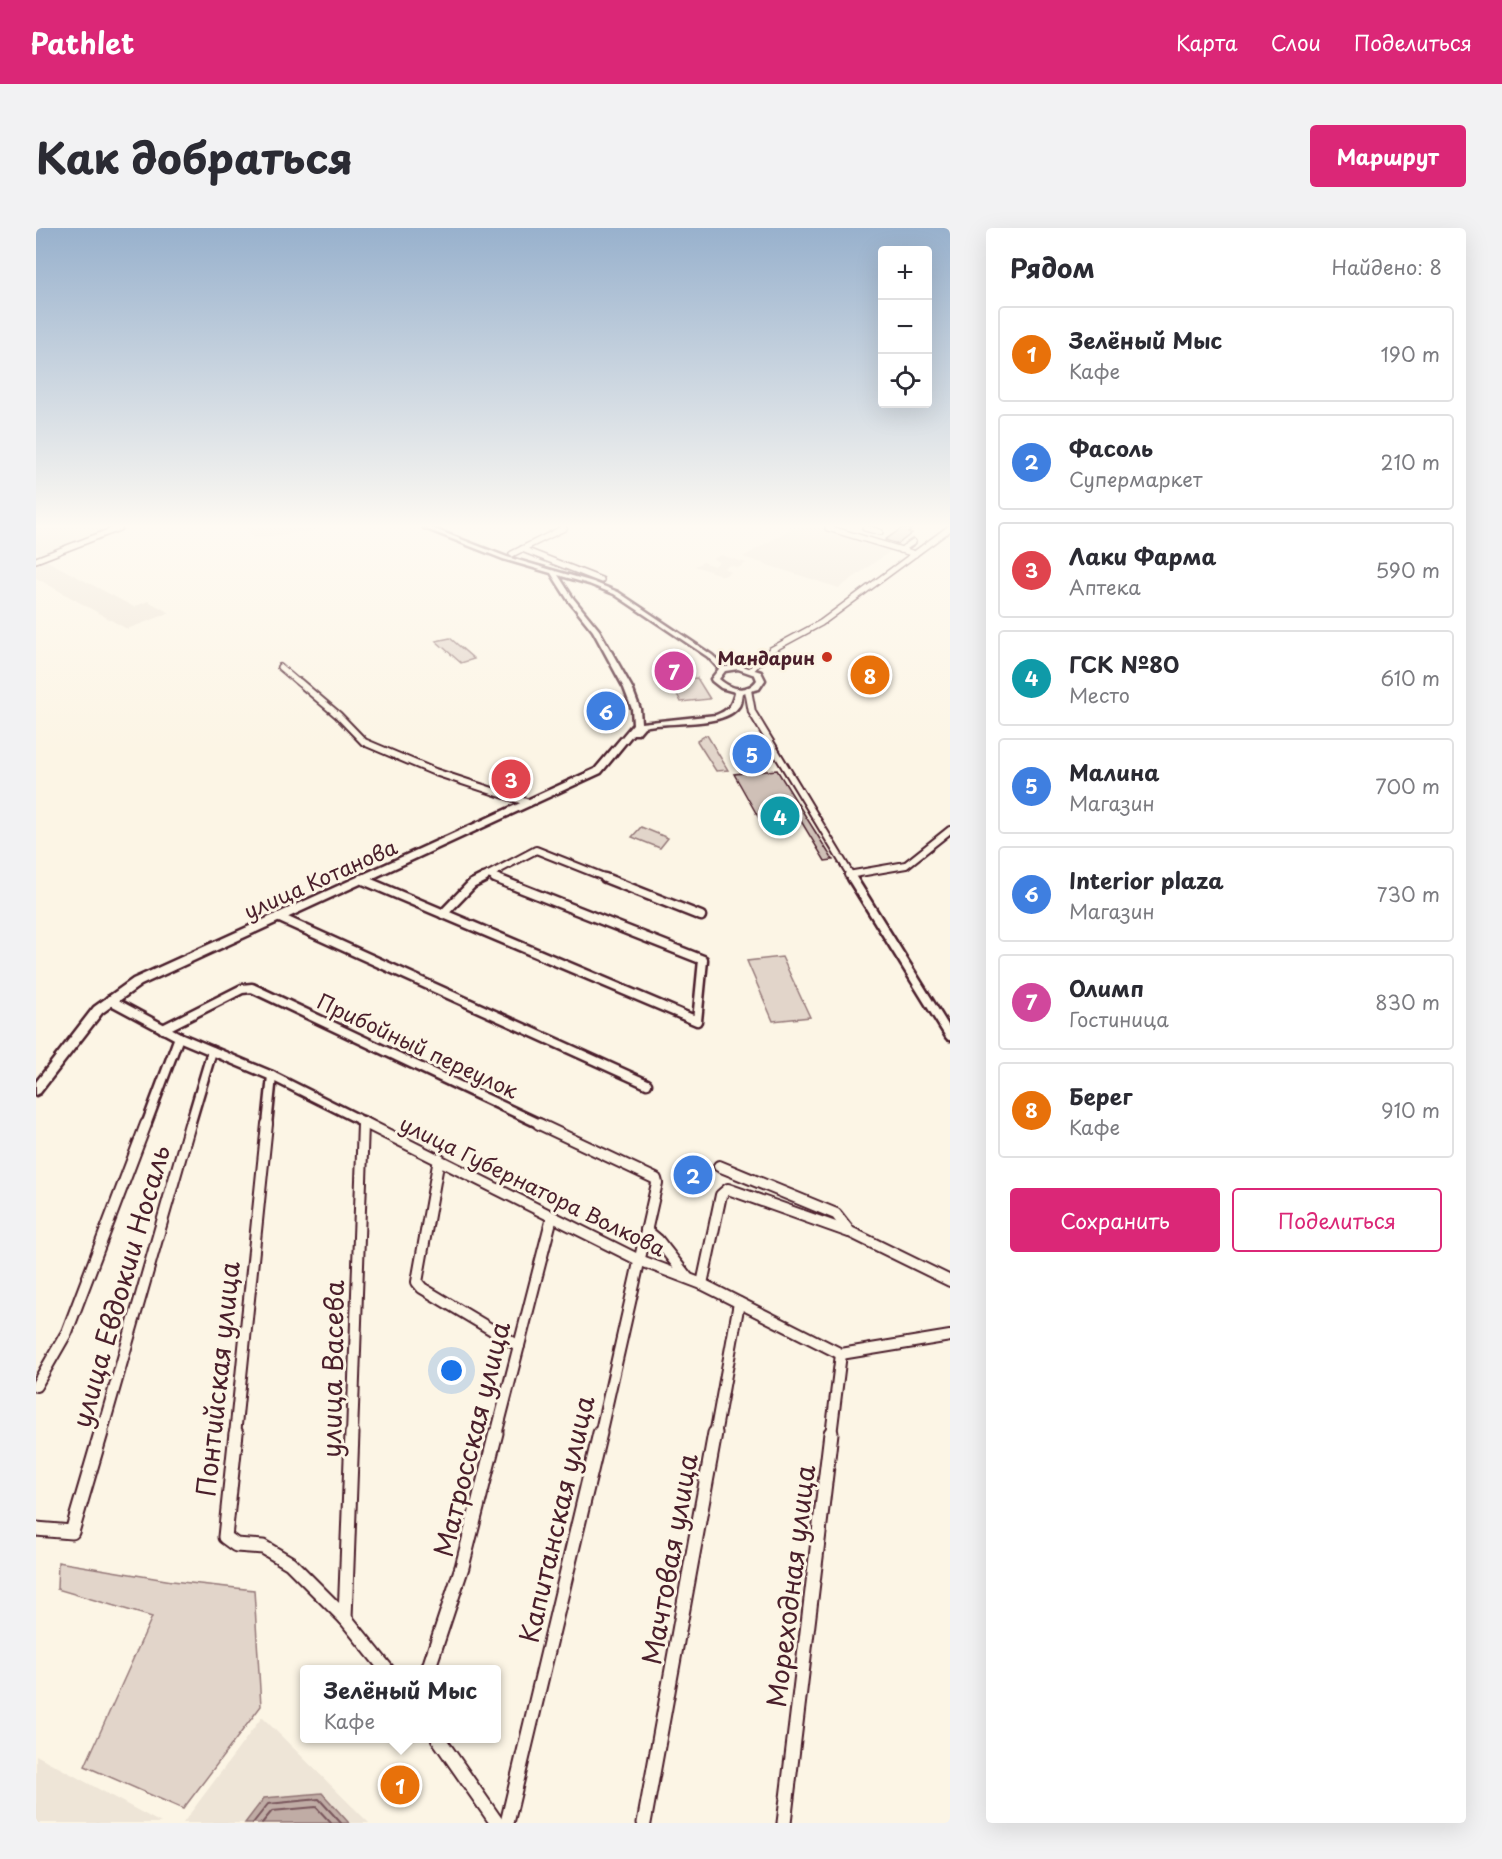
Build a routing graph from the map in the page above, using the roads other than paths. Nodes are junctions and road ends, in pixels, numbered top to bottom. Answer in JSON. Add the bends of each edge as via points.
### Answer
{"nodes":[{"id":1,"x":573,"y":602,"type":"edge"},
{"id":2,"x":630,"y":602,"type":"edge"},
{"id":3,"x":636,"y":602,"type":"edge"},
{"id":4,"x":849,"y":602,"type":"edge"},
{"id":5,"x":733,"y":666,"type":"junction"},
{"id":6,"x":280,"y":667,"type":"dead end"},
{"id":7,"x":723,"y":669,"type":"junction"},
{"id":8,"x":751,"y":669,"type":"junction"},
{"id":9,"x":729,"y":690,"type":"junction"},
{"id":10,"x":743,"y":690,"type":"junction"},
{"id":11,"x":736,"y":705,"type":"junction"},
{"id":12,"x":750,"y":707,"type":"junction"},
{"id":13,"x":640,"y":720,"type":"junction"},
{"id":14,"x":615,"y":754,"type":"junction"},
{"id":15,"x":529,"y":803,"type":"junction"},
{"id":16,"x":950,"y":830,"type":"edge"},
{"id":17,"x":488,"y":875,"type":"junction"},
{"id":18,"x":848,"y":875,"type":"junction"},
{"id":19,"x":361,"y":879,"type":"junction"},
{"id":20,"x":443,"y":914,"type":"junction"},
{"id":21,"x":702,"y":916,"type":"dead end"},
{"id":22,"x":279,"y":917,"type":"junction"},
{"id":23,"x":110,"y":1000,"type":"junction"},
{"id":24,"x":163,"y":1029,"type":"junction"},
{"id":25,"x":950,"y":1036,"type":"edge"},
{"id":26,"x":180,"y":1037,"type":"junction"},
{"id":27,"x":212,"y":1051,"type":"junction"},
{"id":28,"x":272,"y":1076,"type":"junction"},
{"id":29,"x":647,"y":1084,"type":"dead end"},
{"id":30,"x":36,"y":1090,"type":"edge"},
{"id":31,"x":363,"y":1121,"type":"junction"},
{"id":32,"x":439,"y":1159,"type":"junction"},
{"id":33,"x":719,"y":1166,"type":"dead end"},
{"id":34,"x":656,"y":1179,"type":"joint"},
{"id":35,"x":552,"y":1217,"type":"junction"},
{"id":36,"x":646,"y":1230,"type":"junction"},
{"id":37,"x":850,"y":1232,"type":"junction"},
{"id":38,"x":639,"y":1260,"type":"junction"},
{"id":39,"x":689,"y":1279,"type":"junction"},
{"id":40,"x":950,"y":1281,"type":"edge"},
{"id":41,"x":702,"y":1284,"type":"junction"},
{"id":42,"x":739,"y":1303,"type":"junction"},
{"id":43,"x":950,"y":1336,"type":"edge"},
{"id":44,"x":519,"y":1346,"type":"junction"},
{"id":45,"x":841,"y":1354,"type":"junction"},
{"id":46,"x":36,"y":1386,"type":"edge"},
{"id":47,"x":36,"y":1529,"type":"edge"},
{"id":48,"x":345,"y":1618,"type":"junction"},
{"id":49,"x":383,"y":1665,"type":"edge"},
{"id":50,"x":430,"y":1665,"type":"edge"},
{"id":51,"x":441,"y":1743,"type":"edge"},
{"id":52,"x":497,"y":1823,"type":"edge"},
{"id":53,"x":507,"y":1823,"type":"edge"},
{"id":54,"x":644,"y":1823,"type":"edge"},
{"id":55,"x":784,"y":1823,"type":"edge"}],
"edges":[{"from":1,"to":13,"type":"street","via":[[596,630],[628,688]]},
{"from":2,"to":7,"type":"street"},
{"from":3,"to":5,"type":"street"},
{"from":4,"to":8,"type":"street","via":[[771,650]]},
{"from":5,"to":7,"type":"street"},
{"from":5,"to":8,"type":"street"},
{"from":6,"to":15,"type":"street","via":[[364,742],[435,772]]},
{"from":7,"to":9,"type":"street","via":[[715,679]]},
{"from":8,"to":10,"type":"street","via":[[761,680],[756,687]]},
{"from":9,"to":10,"type":"street"},
{"from":9,"to":13,"type":"street","via":[[733,704],[719,713]]},
{"from":10,"to":11,"type":"street"},
{"from":10,"to":12,"type":"street"},
{"from":11,"to":12,"type":"street"},
{"from":11,"to":14,"type":"street","via":[[717,717],[641,725]]},
{"from":12,"to":18,"type":"street"},
{"from":13,"to":14,"type":"street","name":"улица Котанова"},
{"from":14,"to":15,"type":"street","name":"улица Котанова","via":[[598,771]]},
{"from":15,"to":19,"type":"street","name":"улица Котанова"},
{"from":16,"to":18,"type":"street","via":[[906,866]]},
{"from":17,"to":20,"type":"street","via":[[472,884]]},
{"from":17,"to":20,"type":"street","via":[[703,960],[696,1021]]},
{"from":17,"to":21,"type":"street","via":[[536,850]]},
{"from":18,"to":25,"type":"street"},
{"from":19,"to":20,"type":"street"},
{"from":19,"to":22,"type":"street","name":"улица Котанова"},
{"from":22,"to":23,"type":"street","name":"улица Котанова","via":[[137,982]]},
{"from":22,"to":29,"type":"street"},
{"from":23,"to":24,"type":"street","name":"улица Губернатора Волкова"},
{"from":23,"to":30,"type":"street","name":"улица Котанова","via":[[69,1044]]},
{"from":24,"to":26,"type":"street","name":"улица Губернатора Волкова"},
{"from":24,"to":34,"type":"street","name":"Прибойный переулок","via":[[242,989],[252,988]]},
{"from":26,"to":27,"type":"street","name":"улица Губернатора Волкова"},
{"from":26,"to":46,"type":"street","via":[[67,1332]]},
{"from":27,"to":28,"type":"street","name":"улица Губернатора Волкова"},
{"from":27,"to":47,"type":"street","name":"улица Евдокии Носаль","via":[[72,1532]]},
{"from":28,"to":31,"type":"street","name":"улица Губернатора Волкова"},
{"from":28,"to":48,"type":"street","name":"Понтийская улица","via":[[224,1529],[230,1543],[263,1547],[283,1558]]},
{"from":31,"to":32,"type":"street","name":"улица Губернатора Волкова"},
{"from":31,"to":48,"type":"street","name":"улица Васева"},
{"from":32,"to":35,"type":"street","name":"улица Губернатора Волкова"},
{"from":32,"to":44,"type":"street","via":[[417,1282]]},
{"from":33,"to":37,"type":"street","via":[[836,1214]]},
{"from":34,"to":36,"type":"street","name":"Капитанская улица"},
{"from":35,"to":38,"type":"street","name":"улица Губернатора Волкова"},
{"from":35,"to":44,"type":"street","name":"Матросская улица"},
{"from":36,"to":38,"type":"street","name":"Капитанская улица"},
{"from":36,"to":39,"type":"street"},
{"from":37,"to":40,"type":"street"},
{"from":37,"to":41,"type":"street","via":[[728,1189],[721,1195]]},
{"from":38,"to":39,"type":"street","name":"улица Губернатора Волкова"},
{"from":38,"to":53,"type":"street","name":"Капитанская улица","via":[[560,1612]]},
{"from":39,"to":41,"type":"street","name":"улица Губернатора Волкова"},
{"from":41,"to":42,"type":"street","name":"улица Губернатора Волкова"},
{"from":42,"to":45,"type":"street","name":"улица Губернатора Волкова"},
{"from":42,"to":54,"type":"street","name":"Мачтовая улица"},
{"from":43,"to":45,"type":"street"},
{"from":44,"to":50,"type":"street","name":"Матросская улица","via":[[462,1567]]},
{"from":45,"to":55,"type":"street","name":"Мореходная улица"},
{"from":48,"to":49,"type":"street"},
{"from":51,"to":52,"type":"street"}]}
